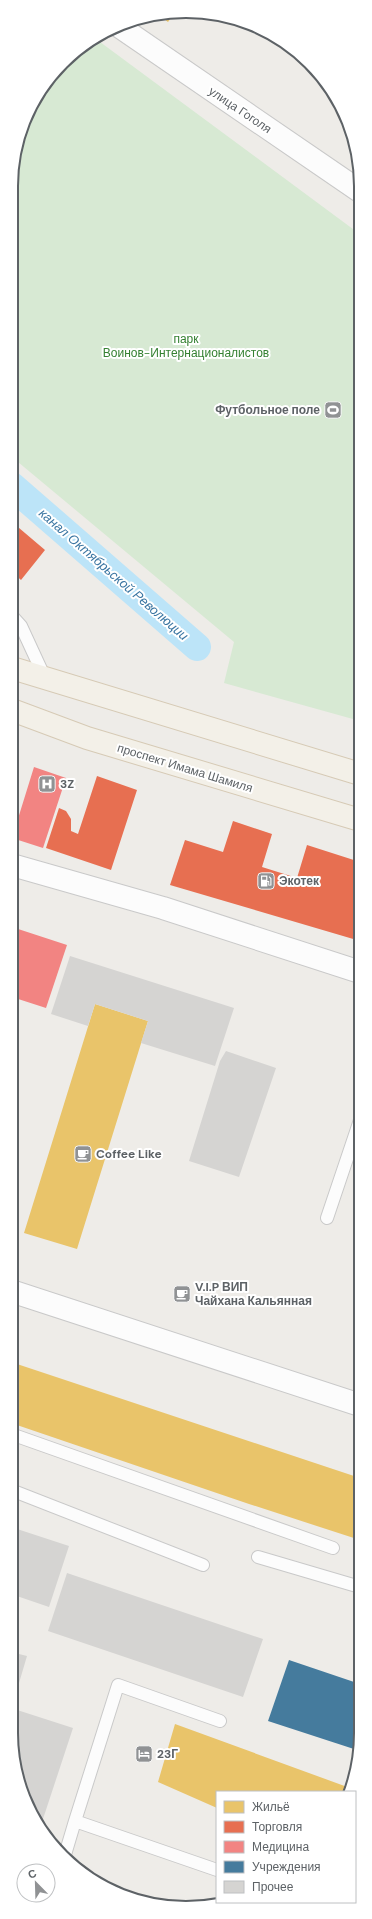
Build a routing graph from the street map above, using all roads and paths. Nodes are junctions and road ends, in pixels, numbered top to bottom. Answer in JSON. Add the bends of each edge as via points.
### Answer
{"nodes":[{"id":1,"x":124,"y":30,"type":"edge"},
{"id":2,"x":354,"y":187,"type":"edge"},
{"id":3,"x":18,"y":623,"type":"edge"},
{"id":4,"x":18,"y":670,"type":"edge"},
{"id":5,"x":45,"y":678,"type":"junction"},
{"id":6,"x":18,"y":712,"type":"edge"},
{"id":7,"x":354,"y":772,"type":"edge"},
{"id":8,"x":354,"y":818,"type":"edge"},
{"id":9,"x":18,"y":867,"type":"edge"},
{"id":10,"x":354,"y":970,"type":"edge"},
{"id":11,"x":354,"y":1138,"type":"edge"},
{"id":12,"x":327,"y":1218,"type":"dead end"},
{"id":13,"x":18,"y":1293,"type":"edge"},
{"id":14,"x":354,"y":1403,"type":"edge"},
{"id":15,"x":18,"y":1436,"type":"edge"},
{"id":16,"x":18,"y":1493,"type":"edge"},
{"id":17,"x":333,"y":1548,"type":"dead end"},
{"id":18,"x":258,"y":1557,"type":"dead end"},
{"id":19,"x":203,"y":1565,"type":"dead end"},
{"id":20,"x":354,"y":1585,"type":"edge"},
{"id":21,"x":220,"y":1721,"type":"dead end"},
{"id":22,"x":75,"y":1822,"type":"junction"},
{"id":23,"x":66,"y":1851,"type":"edge"},
{"id":24,"x":216,"y":1870,"type":"edge"}],
"edges":[{"from":1,"to":2,"type":"street","name":"улица Гоголя"},
{"from":3,"to":5,"type":"lane"},
{"from":4,"to":5,"type":"main road"},
{"from":5,"to":7,"type":"main road"},
{"from":6,"to":8,"type":"main road","name":"проспект Имама Шамиля","via":[[87,738]]},
{"from":9,"to":10,"type":"street","via":[[163,908]]},
{"from":11,"to":12,"type":"lane"},
{"from":13,"to":14,"type":"street"},
{"from":15,"to":17,"type":"lane"},
{"from":16,"to":19,"type":"lane"},
{"from":18,"to":20,"type":"lane"},
{"from":21,"to":22,"type":"lane","via":[[118,1685]]},
{"from":22,"to":23,"type":"lane"},
{"from":22,"to":24,"type":"lane"}]}
